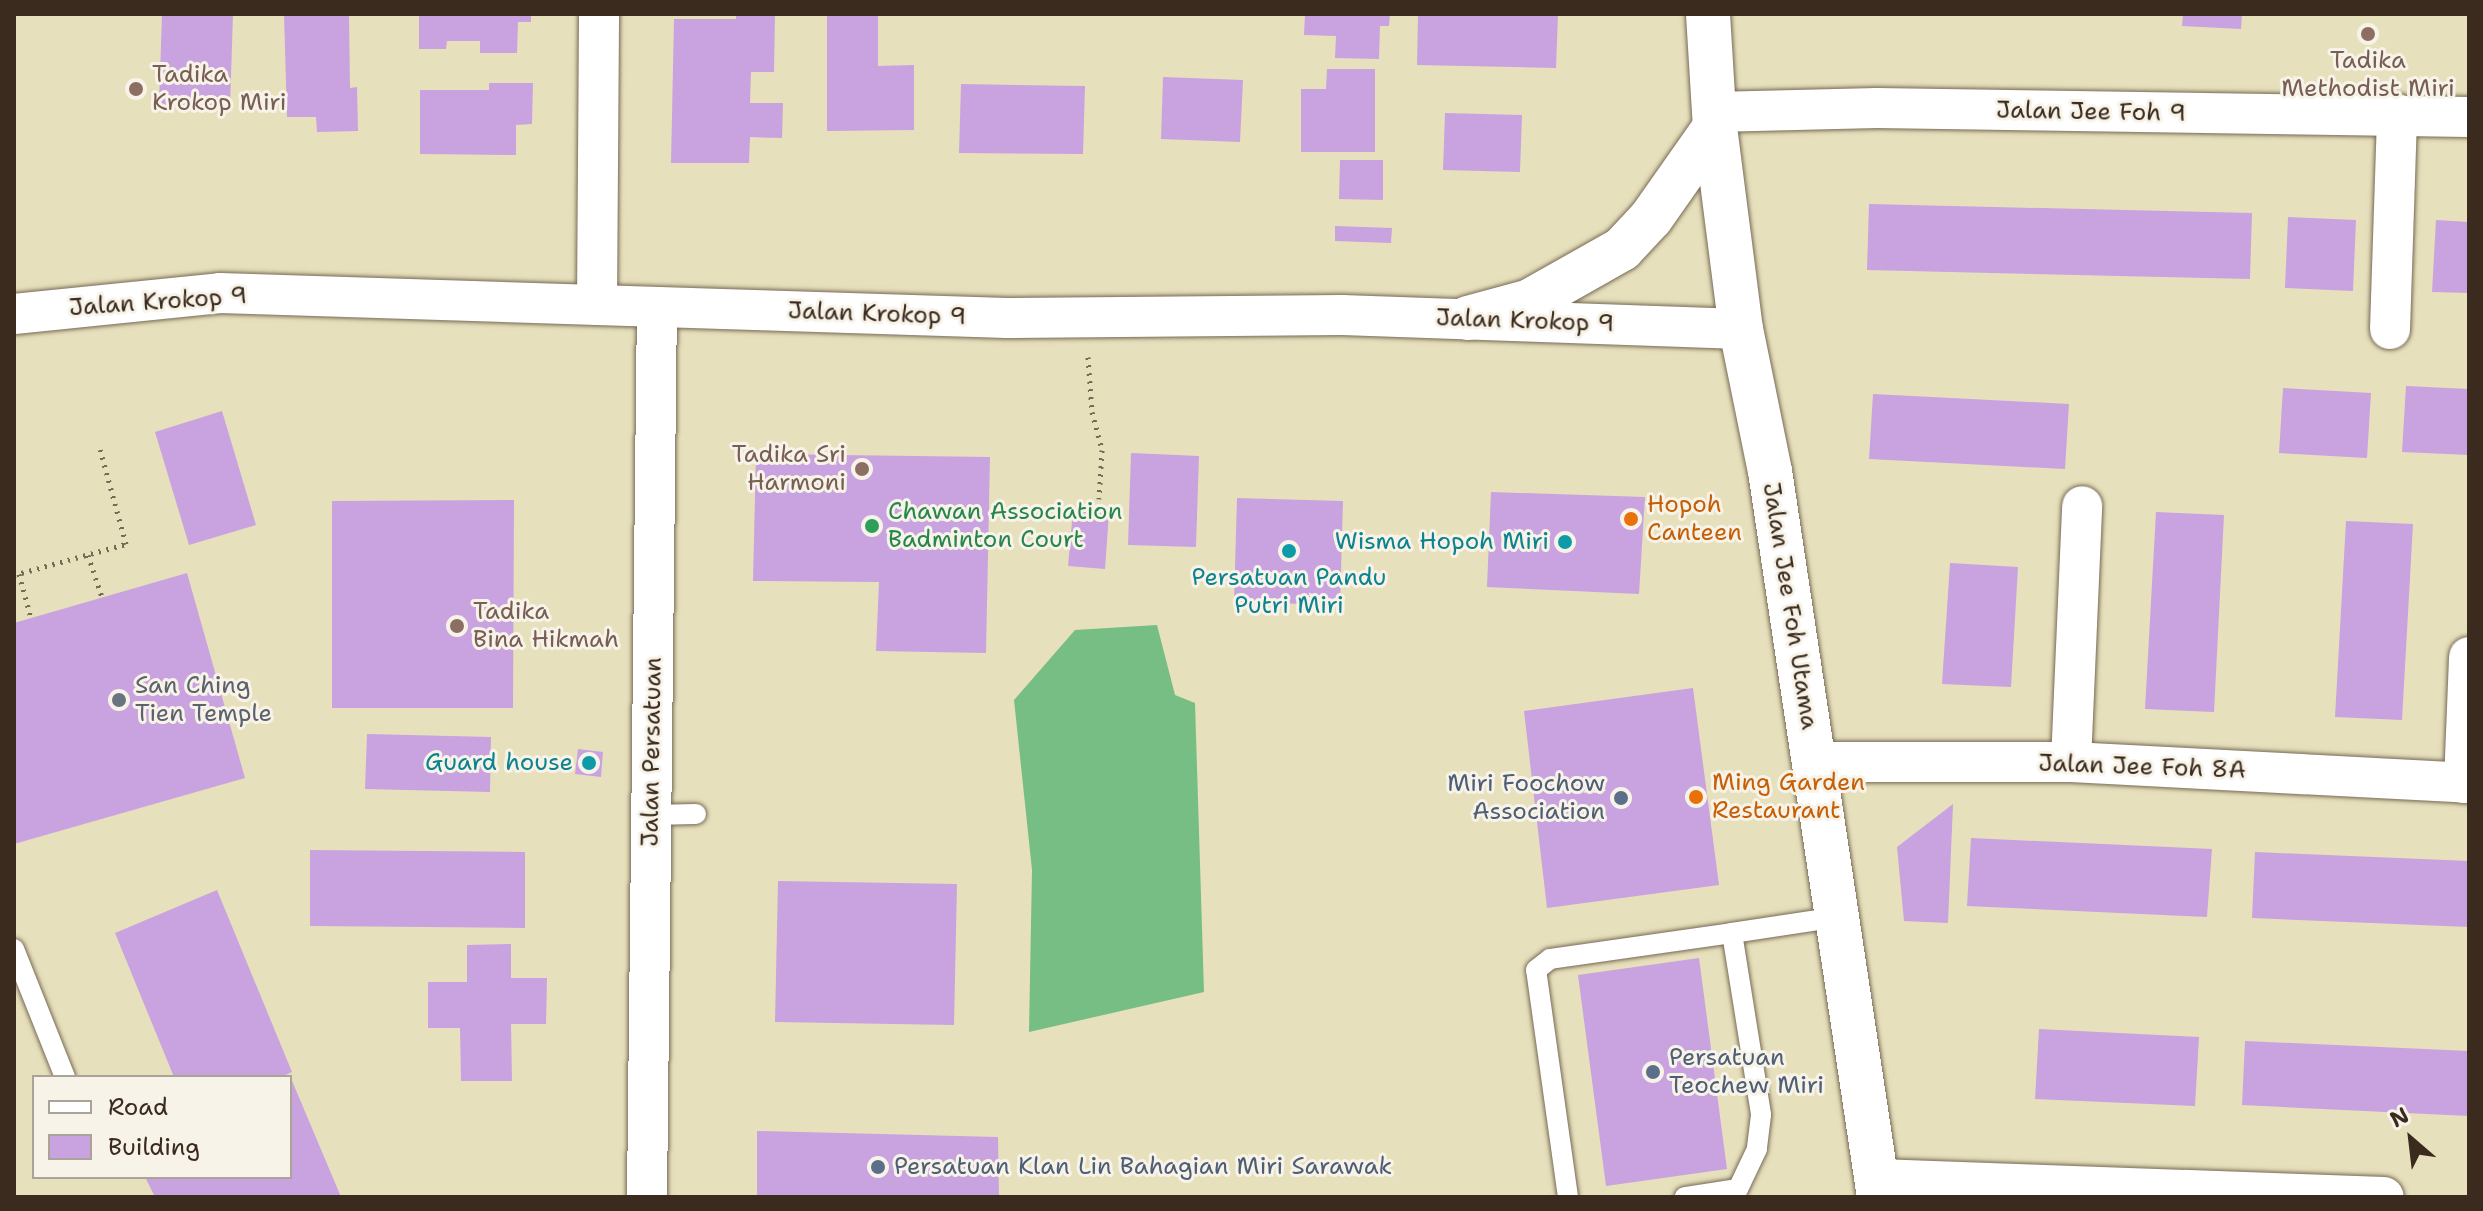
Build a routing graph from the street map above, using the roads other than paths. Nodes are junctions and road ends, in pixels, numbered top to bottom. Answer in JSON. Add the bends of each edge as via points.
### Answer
{"nodes":[{"id":1,"x":599,"y":14,"type":"edge"},
{"id":2,"x":1708,"y":14,"type":"edge"},
{"id":3,"x":2397,"y":114,"type":"junction"},
{"id":4,"x":2469,"y":117,"type":"edge"},
{"id":5,"x":1714,"y":119,"type":"junction"},
{"id":6,"x":597,"y":305,"type":"junction"},
{"id":7,"x":657,"y":307,"type":"junction"},
{"id":8,"x":14,"y":314,"type":"edge"},
{"id":9,"x":1468,"y":318,"type":"junction"},
{"id":10,"x":1741,"y":329,"type":"junction"},
{"id":11,"x":2390,"y":329,"type":"dead end"},
{"id":12,"x":2082,"y":506,"type":"dead end"},
{"id":13,"x":2469,"y":657,"type":"edge"},
{"id":14,"x":1815,"y":762,"type":"junction"},
{"id":15,"x":2071,"y":762,"type":"junction"},
{"id":16,"x":2466,"y":783,"type":"edge"},
{"id":17,"x":696,"y":814,"type":"dead end"},
{"id":18,"x":651,"y":815,"type":"junction"},
{"id":19,"x":1838,"y":917,"type":"junction"},
{"id":20,"x":1732,"y":933,"type":"junction"},
{"id":21,"x":14,"y":949,"type":"edge"},
{"id":22,"x":64,"y":1075,"type":"edge"},
{"id":23,"x":1878,"y":1188,"type":"edge"},
{"id":24,"x":647,"y":1197,"type":"edge"},
{"id":25,"x":1568,"y":1197,"type":"edge"},
{"id":26,"x":1685,"y":1197,"type":"edge"},
{"id":27,"x":2384,"y":1197,"type":"edge"}],
"edges":[{"from":1,"to":6,"type":"street"},
{"from":2,"to":5,"type":"street","name":"Jalan Jee Foh Utama"},
{"from":3,"to":4,"type":"street","name":"Jalan Jee Foh 9"},
{"from":3,"to":5,"type":"street","name":"Jalan Jee Foh 9","via":[[1877,108]]},
{"from":3,"to":11,"type":"street"},
{"from":5,"to":9,"type":"street","via":[[1651,218],[1622,249],[1530,301]]},
{"from":5,"to":10,"type":"street","name":"Jalan Jee Foh Utama"},
{"from":6,"to":7,"type":"street","name":"Jalan Krokop 9"},
{"from":6,"to":8,"type":"street","name":"Jalan Krokop 9","via":[[220,293]]},
{"from":7,"to":9,"type":"street","name":"Jalan Krokop 9"},
{"from":7,"to":18,"type":"street","name":"Jalan Persatuan"},
{"from":9,"to":10,"type":"street","name":"Jalan Krokop 9"},
{"from":10,"to":14,"type":"street","name":"Jalan Jee Foh Utama","via":[[1770,471]]},
{"from":12,"to":15,"type":"street"},
{"from":13,"to":16,"type":"street"},
{"from":14,"to":15,"type":"street","name":"Jalan Jee Foh 8A"},
{"from":14,"to":19,"type":"street","name":"Jalan Jee Foh Utama"},
{"from":15,"to":16,"type":"street","name":"Jalan Jee Foh 8A"},
{"from":17,"to":18,"type":"lane"},
{"from":18,"to":24,"type":"street","name":"Jalan Persatuan"},
{"from":19,"to":20,"type":"lane"},
{"from":19,"to":23,"type":"street","name":"Jalan Jee Foh Utama"},
{"from":20,"to":25,"type":"lane","via":[[1550,959],[1536,970]]},
{"from":20,"to":26,"type":"lane","via":[[1761,1115],[1757,1149],[1738,1189]]},
{"from":21,"to":22,"type":"lane"},
{"from":23,"to":27,"type":"street"}]}
